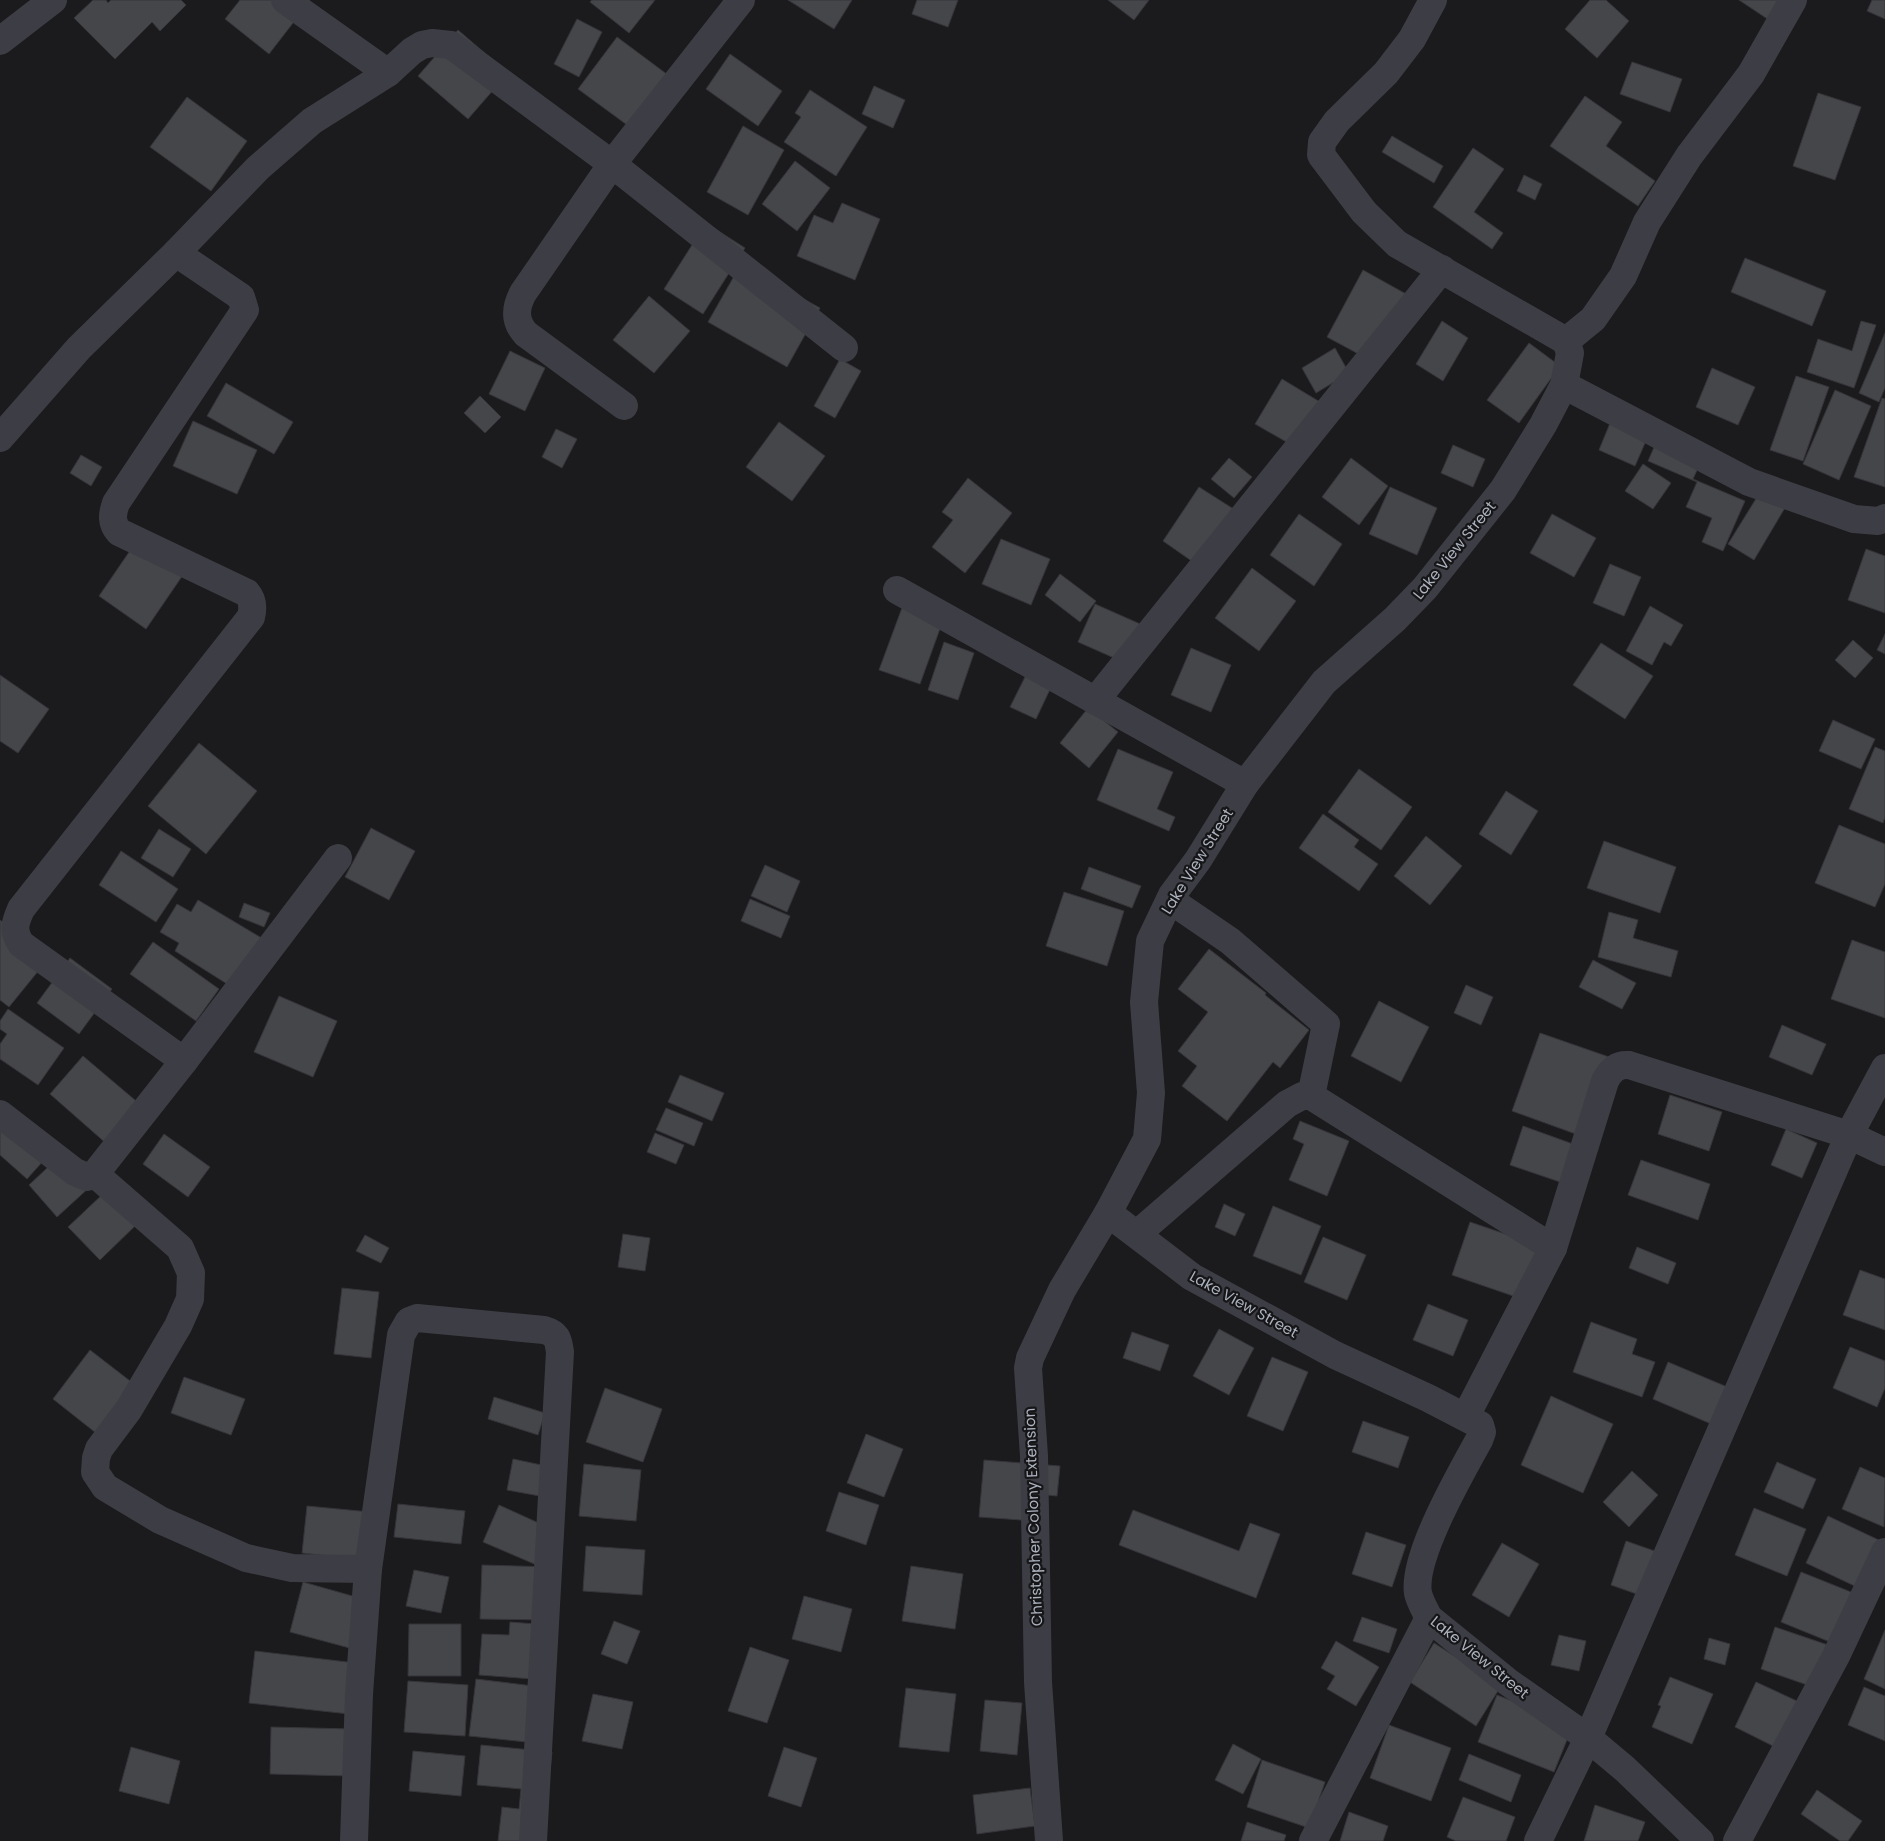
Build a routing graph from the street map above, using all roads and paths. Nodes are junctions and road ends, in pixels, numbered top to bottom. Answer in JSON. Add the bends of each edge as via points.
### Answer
{"nodes":[{"id":1,"x":53,"y":0,"type":"edge"},
{"id":2,"x":285,"y":0,"type":"edge"},
{"id":3,"x":741,"y":0,"type":"edge"},
{"id":4,"x":1432,"y":0,"type":"edge"},
{"id":5,"x":1793,"y":0,"type":"edge"},
{"id":6,"x":0,"y":41,"type":"edge"},
{"id":7,"x":388,"y":73,"type":"junction"},
{"id":8,"x":612,"y":164,"type":"junction"},
{"id":9,"x":176,"y":253,"type":"junction"},
{"id":10,"x":1442,"y":269,"type":"junction"},
{"id":11,"x":1566,"y":341,"type":"junction"},
{"id":12,"x":844,"y":348,"type":"dead end"},
{"id":13,"x":1564,"y":385,"type":"junction"},
{"id":14,"x":624,"y":406,"type":"dead end"},
{"id":15,"x":0,"y":438,"type":"edge"},
{"id":16,"x":1885,"y":518,"type":"edge"},
{"id":17,"x":897,"y":590,"type":"dead end"},
{"id":18,"x":1095,"y":701,"type":"junction"},
{"id":19,"x":1245,"y":784,"type":"junction"},
{"id":20,"x":338,"y":858,"type":"dead end"},
{"id":21,"x":1170,"y":900,"type":"junction"},
{"id":22,"x":184,"y":1061,"type":"junction"},
{"id":23,"x":1885,"y":1068,"type":"edge"},
{"id":24,"x":1311,"y":1096,"type":"junction"},
{"id":25,"x":0,"y":1114,"type":"edge"},
{"id":26,"x":1849,"y":1135,"type":"junction"},
{"id":27,"x":1885,"y":1152,"type":"edge"},
{"id":28,"x":95,"y":1174,"type":"junction"},
{"id":29,"x":1108,"y":1213,"type":"junction"},
{"id":30,"x":1137,"y":1234,"type":"junction"},
{"id":31,"x":1553,"y":1248,"type":"junction"},
{"id":32,"x":1466,"y":1416,"type":"junction"},
{"id":33,"x":1883,"y":1561,"type":"edge"},
{"id":34,"x":368,"y":1570,"type":"junction"},
{"id":35,"x":1429,"y":1618,"type":"junction"},
{"id":36,"x":1588,"y":1738,"type":"junction"},
{"id":37,"x":354,"y":1841,"type":"edge"},
{"id":38,"x":533,"y":1841,"type":"edge"},
{"id":39,"x":1048,"y":1841,"type":"edge"},
{"id":40,"x":1312,"y":1841,"type":"edge"},
{"id":41,"x":1538,"y":1841,"type":"edge"},
{"id":42,"x":1700,"y":1841,"type":"edge"},
{"id":43,"x":1737,"y":1841,"type":"edge"}],
"edges":[{"from":1,"to":6,"type":"street"},
{"from":2,"to":7,"type":"street"},
{"from":3,"to":8,"type":"street"},
{"from":4,"to":10,"type":"street","via":[[1412,38],[1386,72],[1327,135],[1322,142],[1320,156],[1364,212],[1397,244]]},
{"from":5,"to":11,"type":"street","via":[[1752,74],[1690,156],[1647,222],[1623,276],[1593,319]]},
{"from":7,"to":8,"type":"street","via":[[422,45],[432,42],[451,45]]},
{"from":7,"to":9,"type":"street","via":[[312,121],[258,168]]},
{"from":8,"to":12,"type":"street"},
{"from":8,"to":14,"type":"street","via":[[522,293],[516,311],[526,334]]},
{"from":9,"to":15,"type":"street","via":[[79,348]]},
{"from":9,"to":22,"type":"street","via":[[241,298],[245,310],[116,504],[113,521],[119,532],[247,593],[252,604],[251,617],[21,909],[14,923],[21,944]]},
{"from":10,"to":11,"type":"street"},
{"from":10,"to":18,"type":"street"},
{"from":11,"to":13,"type":"street","name":"Lake View Street","via":[[1570,353]]},
{"from":13,"to":16,"type":"street","via":[[1749,482],[1854,519],[1878,521]]},
{"from":13,"to":19,"type":"street","name":"Lake View Street","via":[[1503,490],[1425,588],[1324,682]]},
{"from":17,"to":18,"type":"street"},
{"from":18,"to":19,"type":"street"},
{"from":19,"to":21,"type":"street","name":"Lake View Street"},
{"from":20,"to":22,"type":"street"},
{"from":21,"to":24,"type":"street","via":[[1230,941],[1326,1024]]},
{"from":21,"to":29,"type":"street","name":"Lake View Street","via":[[1150,941],[1144,1002],[1151,1093],[1147,1139]]},
{"from":22,"to":28,"type":"street"},
{"from":23,"to":26,"type":"street"},
{"from":24,"to":30,"type":"street","via":[[1302,1096],[1286,1104]]},
{"from":24,"to":31,"type":"street"},
{"from":25,"to":28,"type":"street","via":[[75,1172],[87,1177]]},
{"from":26,"to":27,"type":"street"},
{"from":26,"to":31,"type":"street","via":[[1629,1065],[1619,1066],[1605,1081]]},
{"from":26,"to":36,"type":"street"},
{"from":28,"to":34,"type":"street","via":[[180,1248],[191,1274],[190,1299],[178,1326],[129,1409],[99,1449],[95,1472],[105,1486],[160,1520],[246,1558],[292,1568]]},
{"from":29,"to":30,"type":"street","name":"Lake View Street"},
{"from":29,"to":39,"type":"street","name":"Christopher Colony Extension","via":[[1062,1290],[1028,1368],[1034,1456],[1038,1682]]},
{"from":30,"to":32,"type":"street","name":"Lake View Street","via":[[1192,1277],[1335,1355]]},
{"from":31,"to":32,"type":"street"},
{"from":32,"to":35,"type":"street","name":"Lake View Street","via":[[1480,1424],[1482,1432],[1435,1527],[1422,1562],[1418,1592]]},
{"from":33,"to":43,"type":"street"},
{"from":34,"to":37,"type":"street","via":[[359,1694]]},
{"from":34,"to":38,"type":"street","via":[[405,1325],[417,1318],[544,1330],[555,1334],[560,1352]]},
{"from":35,"to":36,"type":"street","name":"Lake View Street","via":[[1508,1682]]},
{"from":35,"to":40,"type":"street"},
{"from":36,"to":41,"type":"street"},
{"from":36,"to":42,"type":"street","name":"Lake View Street"}]}
